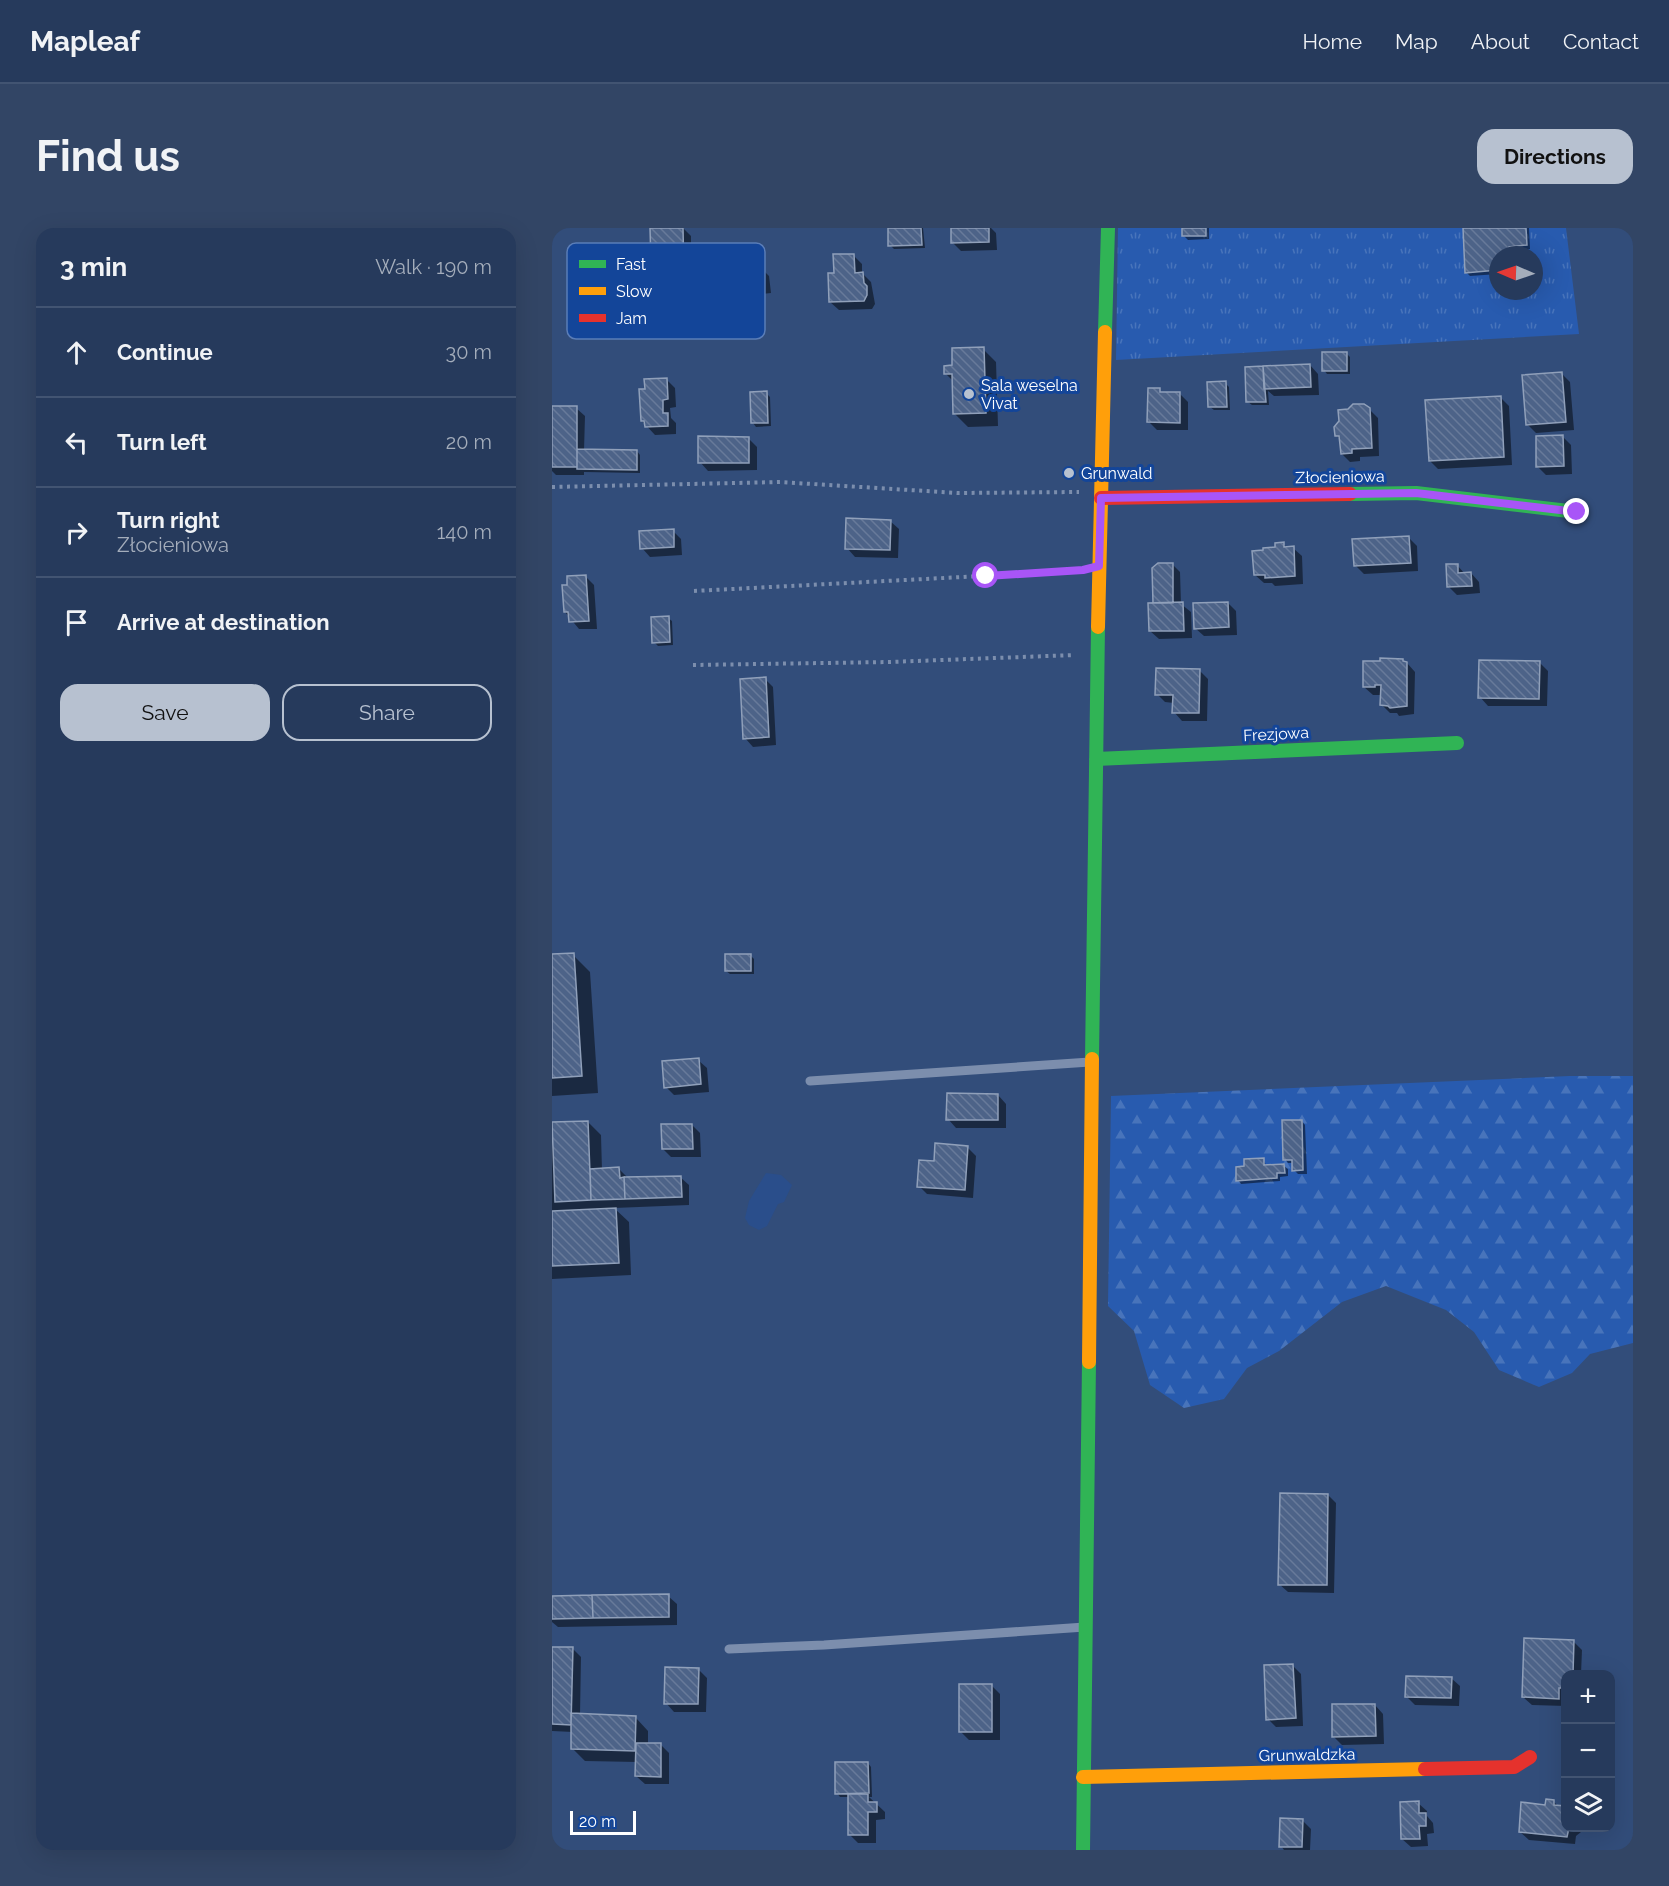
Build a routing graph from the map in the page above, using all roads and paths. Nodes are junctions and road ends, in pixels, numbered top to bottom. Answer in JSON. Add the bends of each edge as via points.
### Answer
{"nodes":[{"id":1,"x":1108,"y":228,"type":"edge"},
{"id":2,"x":552,"y":487,"type":"edge"},
{"id":3,"x":1101,"y":495,"type":"junction"},
{"id":4,"x":1577,"y":512,"type":"dead end"},
{"id":5,"x":1099,"y":566,"type":"junction"},
{"id":6,"x":694,"y":591,"type":"dead end"},
{"id":7,"x":1097,"y":654,"type":"junction"},
{"id":8,"x":693,"y":665,"type":"dead end"},
{"id":9,"x":1457,"y":743,"type":"dead end"},
{"id":10,"x":1096,"y":759,"type":"junction"},
{"id":11,"x":1092,"y":1062,"type":"junction"},
{"id":12,"x":810,"y":1081,"type":"dead end"},
{"id":13,"x":1085,"y":1627,"type":"junction"},
{"id":14,"x":729,"y":1649,"type":"dead end"},
{"id":15,"x":1530,"y":1757,"type":"dead end"},
{"id":16,"x":1083,"y":1777,"type":"junction"},
{"id":17,"x":1083,"y":1850,"type":"edge"}],
"edges":[{"from":1,"to":3,"type":"street"},
{"from":2,"to":3,"type":"path","via":[[780,482],[958,493]]},
{"from":3,"to":4,"type":"street","name":"Złocieniowa","via":[[1416,493]]},
{"from":3,"to":5,"type":"street"},
{"from":5,"to":6,"type":"path","via":[[1083,570]]},
{"from":5,"to":7,"type":"street"},
{"from":7,"to":8,"type":"path","via":[[889,663]]},
{"from":7,"to":10,"type":"street"},
{"from":9,"to":10,"type":"street","name":"Frezjowa"},
{"from":10,"to":11,"type":"street"},
{"from":11,"to":12,"type":"lane"},
{"from":11,"to":13,"type":"street"},
{"from":13,"to":14,"type":"lane"},
{"from":13,"to":16,"type":"street"},
{"from":15,"to":16,"type":"street","name":"Grunwaldzka","via":[[1514,1767]]},
{"from":16,"to":17,"type":"street"}]}
